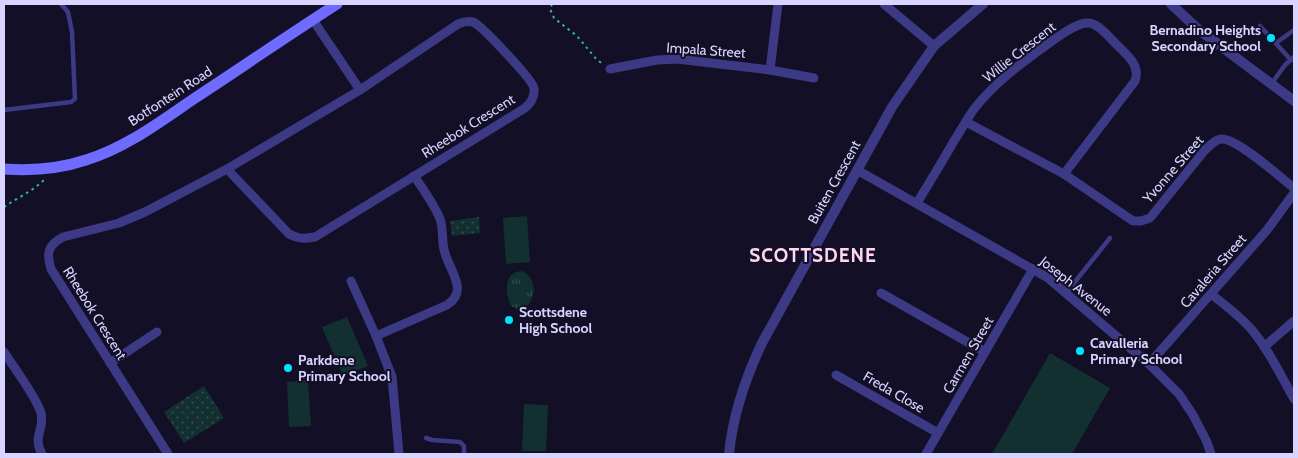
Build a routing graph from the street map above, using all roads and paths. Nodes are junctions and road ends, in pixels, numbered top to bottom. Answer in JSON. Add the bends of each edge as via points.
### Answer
{"nodes":[{"id":1,"x":61,"y":4,"type":"edge"},
{"id":2,"x":337,"y":4,"type":"edge"},
{"id":3,"x":552,"y":4,"type":"edge"},
{"id":4,"x":778,"y":4,"type":"edge"},
{"id":5,"x":884,"y":4,"type":"edge"},
{"id":6,"x":983,"y":4,"type":"edge"},
{"id":7,"x":1171,"y":4,"type":"edge"},
{"id":8,"x":312,"y":20,"type":"junction"},
{"id":9,"x":1260,"y":26,"type":"dead end"},
{"id":10,"x":1294,"y":30,"type":"edge"},
{"id":11,"x":1276,"y":43,"type":"junction"},
{"id":12,"x":934,"y":46,"type":"junction"},
{"id":13,"x":1293,"y":58,"type":"edge"},
{"id":14,"x":610,"y":69,"type":"joint"},
{"id":15,"x":770,"y":70,"type":"junction"},
{"id":16,"x":814,"y":78,"type":"dead end"},
{"id":17,"x":1271,"y":84,"type":"junction"},
{"id":18,"x":360,"y":90,"type":"junction"},
{"id":19,"x":1294,"y":101,"type":"edge"},
{"id":20,"x":4,"y":110,"type":"edge"},
{"id":21,"x":966,"y":122,"type":"junction"},
{"id":22,"x":4,"y":169,"type":"edge"},
{"id":23,"x":227,"y":169,"type":"junction"},
{"id":24,"x":856,"y":170,"type":"junction"},
{"id":25,"x":1064,"y":174,"type":"junction"},
{"id":26,"x":414,"y":176,"type":"junction"},
{"id":27,"x":45,"y":179,"type":"dead end"},
{"id":28,"x":1294,"y":188,"type":"edge"},
{"id":29,"x":1294,"y":193,"type":"edge"},
{"id":30,"x":917,"y":203,"type":"junction"},
{"id":31,"x":4,"y":207,"type":"edge"},
{"id":32,"x":1110,"y":238,"type":"dead end"},
{"id":33,"x":1033,"y":268,"type":"junction"},
{"id":34,"x":351,"y":281,"type":"dead end"},
{"id":35,"x":881,"y":293,"type":"dead end"},
{"id":36,"x":1066,"y":294,"type":"junction"},
{"id":37,"x":1211,"y":294,"type":"junction"},
{"id":38,"x":1294,"y":321,"type":"edge"},
{"id":39,"x":157,"y":332,"type":"dead end"},
{"id":40,"x":376,"y":336,"type":"junction"},
{"id":41,"x":1264,"y":347,"type":"junction"},
{"id":42,"x":4,"y":352,"type":"edge"},
{"id":43,"x":985,"y":352,"type":"junction"},
{"id":44,"x":110,"y":363,"type":"junction"},
{"id":45,"x":1149,"y":364,"type":"junction"},
{"id":46,"x":836,"y":375,"type":"dead end"},
{"id":47,"x":1294,"y":400,"type":"edge"},
{"id":48,"x":938,"y":433,"type":"junction"},
{"id":49,"x":450,"y":436,"type":"dead end"},
{"id":50,"x":426,"y":438,"type":"dead end"},
{"id":51,"x":457,"y":441,"type":"junction"},
{"id":52,"x":42,"y":454,"type":"edge"},
{"id":53,"x":168,"y":454,"type":"edge"},
{"id":54,"x":399,"y":454,"type":"edge"},
{"id":55,"x":464,"y":454,"type":"edge"},
{"id":56,"x":729,"y":454,"type":"edge"},
{"id":57,"x":926,"y":454,"type":"edge"},
{"id":58,"x":1211,"y":454,"type":"edge"}],
"edges":[{"from":1,"to":20,"type":"lane","via":[[68,12],[72,32],[75,99]]},
{"from":2,"to":8,"type":"main road","name":"Botfontein Road"},
{"from":3,"to":14,"type":"path","via":[[550,9],[554,18]]},
{"from":4,"to":15,"type":"street"},
{"from":5,"to":12,"type":"street"},
{"from":6,"to":12,"type":"street","name":"Buiten Crescent"},
{"from":7,"to":17,"type":"street","via":[[1199,30]]},
{"from":8,"to":18,"type":"street"},
{"from":8,"to":22,"type":"main road","name":"Botfontein Road","via":[[122,145],[88,160],[60,167]]},
{"from":9,"to":11,"type":"lane"},
{"from":10,"to":11,"type":"lane"},
{"from":11,"to":13,"type":"lane"},
{"from":12,"to":24,"type":"street","name":"Buiten Crescent","via":[[892,107]]},
{"from":13,"to":17,"type":"lane"},
{"from":14,"to":15,"type":"street","name":"Impala Street","via":[[677,59]]},
{"from":15,"to":16,"type":"street","name":"Impala Street"},
{"from":17,"to":19,"type":"street"},
{"from":18,"to":23,"type":"street","name":"Rheebok Crescent"},
{"from":18,"to":26,"type":"street","name":"Rheebok Crescent","via":[[458,24],[466,22],[478,24],[532,84],[533,97],[524,108]]},
{"from":21,"to":25,"type":"street","name":"Yvonne Street"},
{"from":21,"to":25,"type":"street","name":"Willie Crescent","via":[[987,94],[1032,56],[1081,24],[1095,25],[1129,58],[1137,76]]},
{"from":21,"to":30,"type":"street","name":"Willie Crescent"},
{"from":23,"to":26,"type":"street","name":"Rheebok Crescent","via":[[289,234],[305,239],[315,237]]},
{"from":23,"to":44,"type":"street","name":"Rheebok Crescent","via":[[145,212],[119,223],[63,236],[50,247],[48,260],[51,270]]},
{"from":24,"to":30,"type":"street","name":"Joseph Avenue"},
{"from":24,"to":56,"type":"street","name":"Buiten Crescent","via":[[749,370],[738,401]]},
{"from":25,"to":28,"type":"street","name":"Yvonne Street","via":[[1125,217],[1141,221],[1150,218],[1205,150],[1221,139],[1237,144]]},
{"from":26,"to":40,"type":"street","via":[[440,220],[444,251],[458,283],[457,294],[448,305]]},
{"from":27,"to":31,"type":"path"},
{"from":29,"to":37,"type":"street","name":"Cavaleria Street","via":[[1267,230]]},
{"from":30,"to":33,"type":"street","name":"Joseph Avenue"},
{"from":32,"to":36,"type":"lane"},
{"from":33,"to":36,"type":"street","name":"Joseph Avenue"},
{"from":33,"to":43,"type":"street","name":"Carmen Street"},
{"from":34,"to":40,"type":"street"},
{"from":35,"to":43,"type":"street"},
{"from":36,"to":45,"type":"street","name":"Joseph Avenue"},
{"from":37,"to":41,"type":"street","via":[[1243,320]]},
{"from":37,"to":45,"type":"street","name":"Cavaleria Street"},
{"from":38,"to":41,"type":"street"},
{"from":39,"to":44,"type":"street"},
{"from":40,"to":54,"type":"street","via":[[394,384]]},
{"from":41,"to":47,"type":"street"},
{"from":42,"to":52,"type":"street","via":[[39,408],[42,420],[37,443]]},
{"from":43,"to":48,"type":"street","name":"Carmen Street"},
{"from":44,"to":53,"type":"street","name":"Rheebok Crescent"},
{"from":45,"to":58,"type":"street","name":"Joseph Avenue","via":[[1193,415]]},
{"from":46,"to":48,"type":"street","name":"Freda Close"},
{"from":48,"to":57,"type":"street","name":"Carmen Street"},
{"from":49,"to":51,"type":"lane"},
{"from":50,"to":51,"type":"lane"},
{"from":51,"to":55,"type":"lane","via":[[464,446]]}]}
